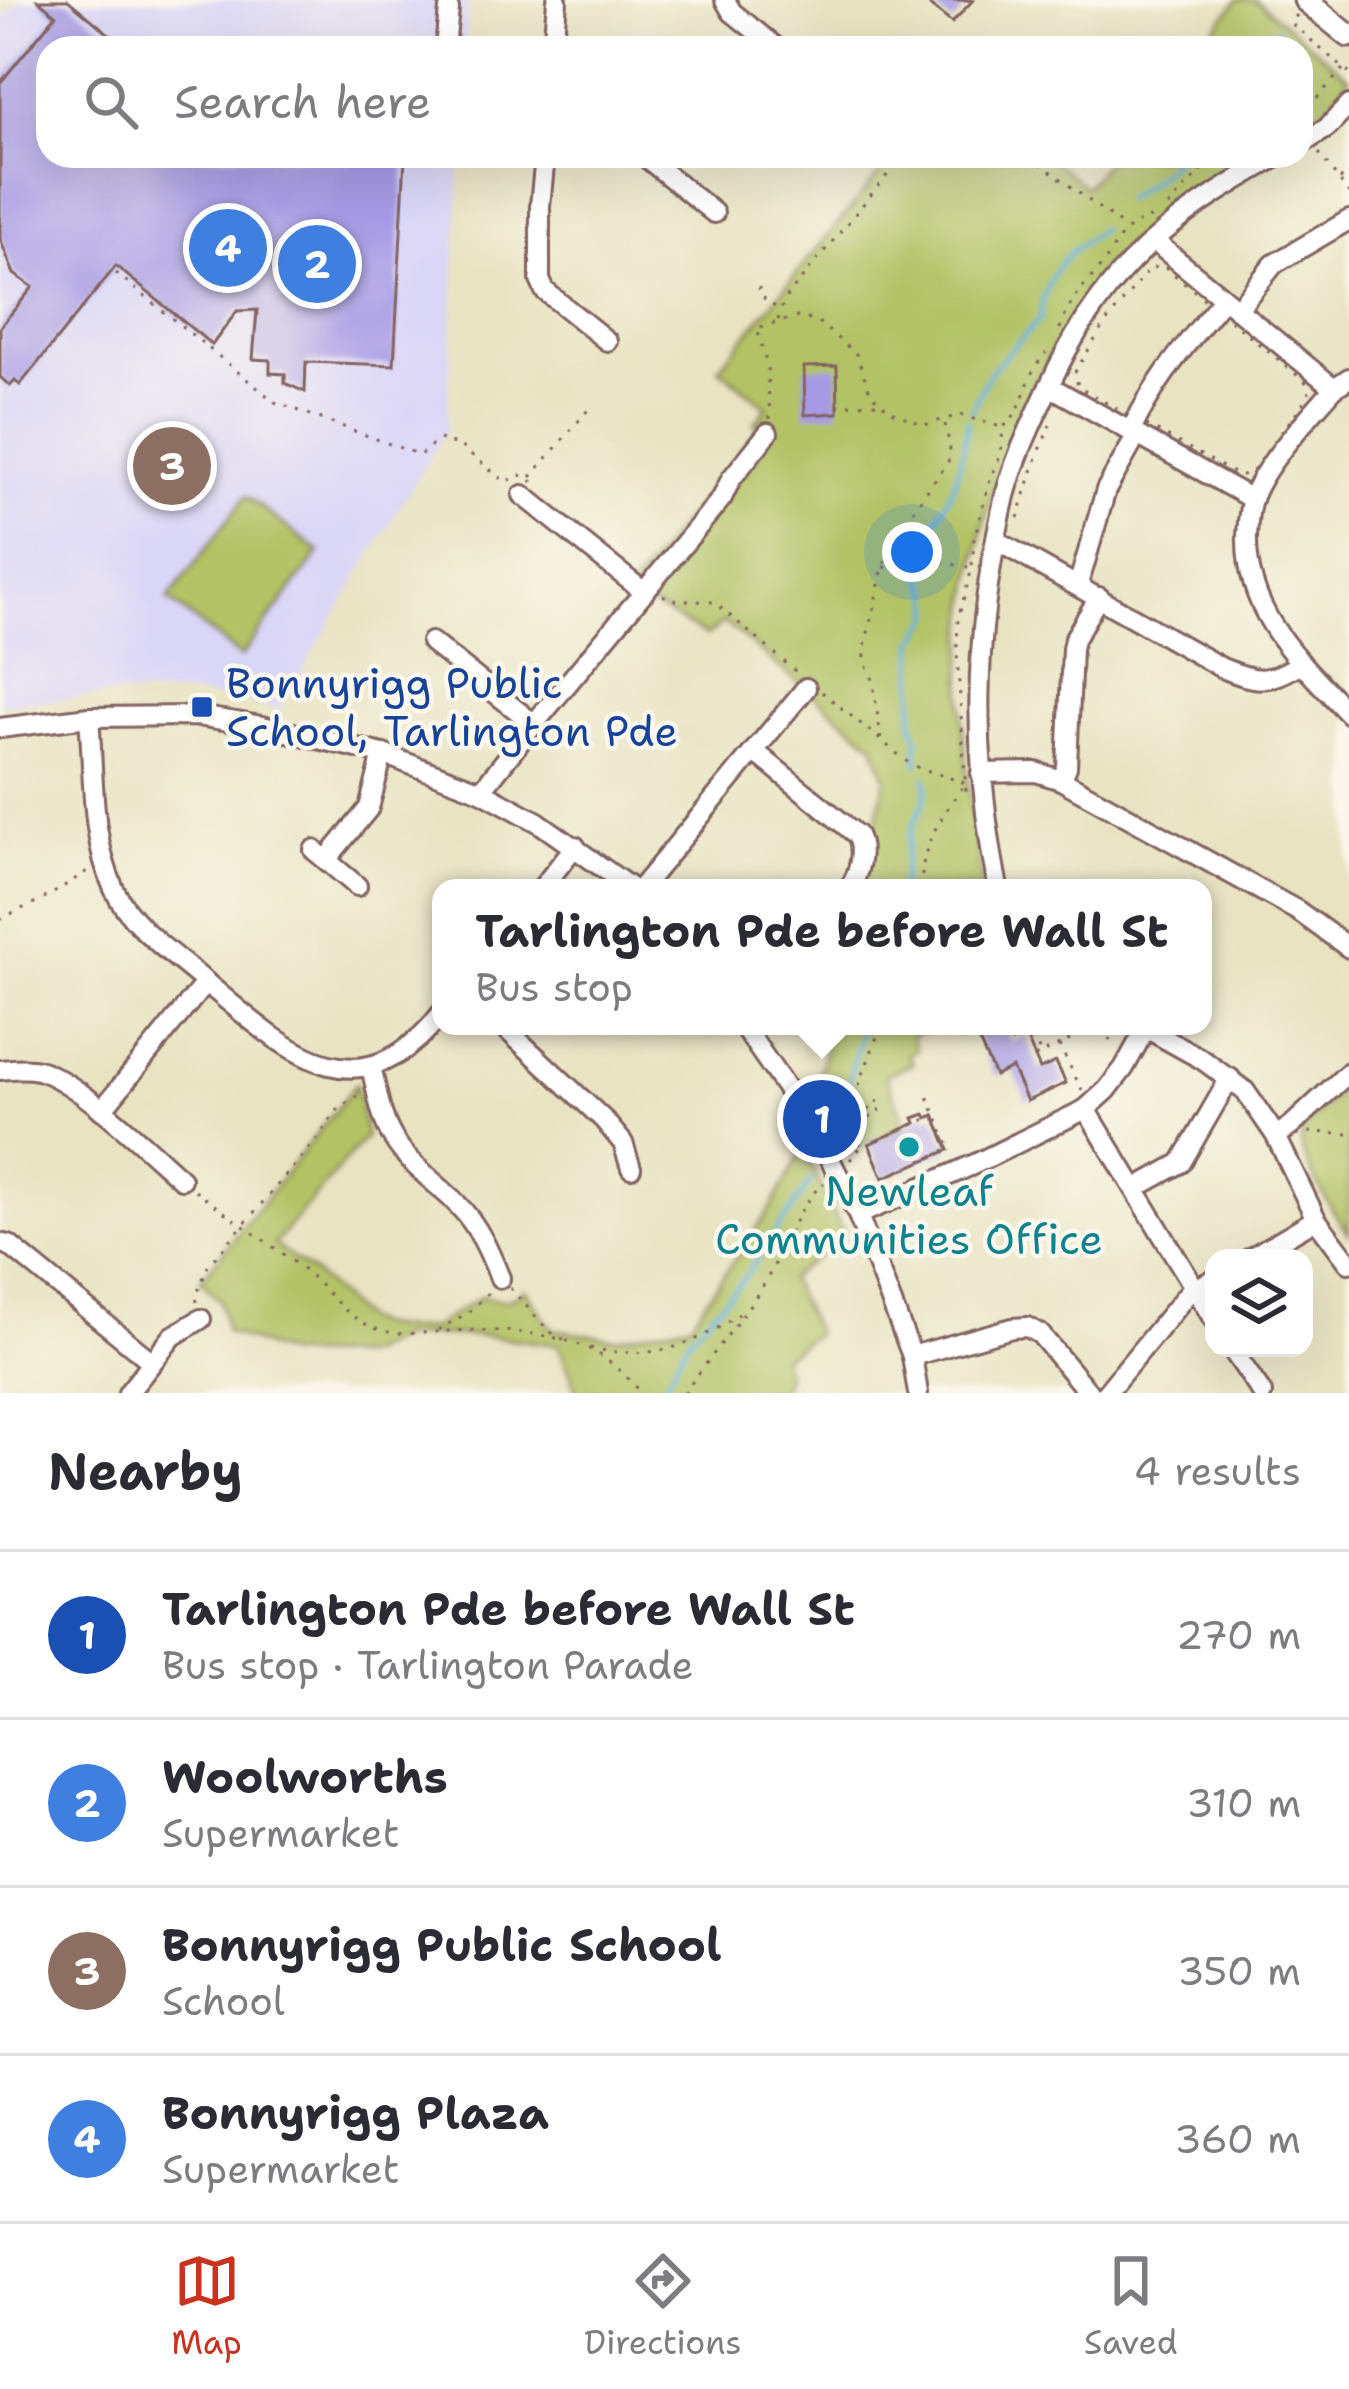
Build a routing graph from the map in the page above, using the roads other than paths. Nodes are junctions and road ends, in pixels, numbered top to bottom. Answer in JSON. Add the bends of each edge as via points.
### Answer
{"nodes":[{"id":1,"x":557,"y":0,"type":"edge"},
{"id":2,"x":725,"y":0,"type":"edge"},
{"id":3,"x":1305,"y":0,"type":"edge"},
{"id":4,"x":449,"y":9,"type":"dead end"},
{"id":5,"x":446,"y":36,"type":"edge"},
{"id":6,"x":554,"y":36,"type":"edge"},
{"id":7,"x":762,"y":36,"type":"edge"},
{"id":8,"x":1349,"y":36,"type":"edge"},
{"id":9,"x":1349,"y":105,"type":"edge"},
{"id":10,"x":1313,"y":144,"type":"edge"},
{"id":11,"x":544,"y":168,"type":"edge"},
{"id":12,"x":659,"y":168,"type":"edge"},
{"id":13,"x":1259,"y":168,"type":"edge"},
{"id":14,"x":714,"y":213,"type":"dead end"},
{"id":15,"x":1349,"y":220,"type":"edge"},
{"id":16,"x":1154,"y":242,"type":"junction"},
{"id":17,"x":1225,"y":306,"type":"junction"},
{"id":18,"x":607,"y":341,"type":"dead end"},
{"id":19,"x":1341,"y":383,"type":"edge"},
{"id":20,"x":1049,"y":386,"type":"junction"},
{"id":21,"x":1134,"y":428,"type":"junction"},
{"id":22,"x":768,"y":433,"type":"road end"},
{"id":23,"x":531,"y":487,"type":"road end"},
{"id":24,"x":1252,"y":499,"type":"junction"},
{"id":25,"x":997,"y":541,"type":"junction"},
{"id":26,"x":1078,"y":586,"type":"junction"},
{"id":27,"x":644,"y":592,"type":"junction"},
{"id":28,"x":1099,"y":597,"type":"junction"},
{"id":29,"x":431,"y":643,"type":"dead end"},
{"id":30,"x":1301,"y":663,"type":"junction"},
{"id":31,"x":806,"y":688,"type":"dead end"},
{"id":32,"x":1349,"y":714,"type":"edge"},
{"id":33,"x":89,"y":718,"type":"junction"},
{"id":34,"x":534,"y":724,"type":"junction"},
{"id":35,"x":0,"y":728,"type":"edge"},
{"id":36,"x":754,"y":751,"type":"junction"},
{"id":37,"x":382,"y":754,"type":"junction"},
{"id":38,"x":973,"y":778,"type":"junction"},
{"id":39,"x":1060,"y":780,"type":"junction"},
{"id":40,"x":481,"y":791,"type":"junction"},
{"id":41,"x":575,"y":846,"type":"junction"},
{"id":42,"x":549,"y":879,"type":"edge"},
{"id":43,"x":619,"y":879,"type":"edge"},
{"id":44,"x":648,"y":879,"type":"edge"},
{"id":45,"x":855,"y":879,"type":"edge"},
{"id":46,"x":996,"y":879,"type":"edge"},
{"id":47,"x":357,"y":886,"type":"dead end"},
{"id":48,"x":1349,"y":948,"type":"edge"},
{"id":49,"x":206,"y":982,"type":"junction"},
{"id":50,"x":432,"y":1024,"type":"edge"},
{"id":51,"x":513,"y":1035,"type":"edge"},
{"id":52,"x":749,"y":1035,"type":"edge"},
{"id":53,"x":1135,"y":1035,"type":"edge"},
{"id":54,"x":1150,"y":1035,"type":"edge"},
{"id":55,"x":370,"y":1067,"type":"junction"},
{"id":56,"x":0,"y":1070,"type":"edge"},
{"id":57,"x":1349,"y":1072,"type":"edge"},
{"id":58,"x":1230,"y":1078,"type":"junction"},
{"id":59,"x":1084,"y":1100,"type":"junction"},
{"id":60,"x":102,"y":1110,"type":"junction"},
{"id":61,"x":1276,"y":1136,"type":"junction"},
{"id":62,"x":632,"y":1168,"type":"dead end"},
{"id":63,"x":181,"y":1179,"type":"road end"},
{"id":64,"x":1136,"y":1188,"type":"junction"},
{"id":65,"x":858,"y":1215,"type":"junction"},
{"id":66,"x":1316,"y":1219,"type":"junction"},
{"id":67,"x":0,"y":1243,"type":"edge"},
{"id":68,"x":1265,"y":1249,"type":"edge"},
{"id":69,"x":1349,"y":1263,"type":"edge"},
{"id":70,"x":500,"y":1278,"type":"road end"},
{"id":71,"x":1205,"y":1284,"type":"edge"},
{"id":72,"x":1196,"y":1289,"type":"junction"},
{"id":73,"x":1205,"y":1311,"type":"edge"},
{"id":74,"x":201,"y":1319,"type":"road end"},
{"id":75,"x":912,"y":1356,"type":"junction"},
{"id":76,"x":1237,"y":1357,"type":"edge"},
{"id":77,"x":152,"y":1362,"type":"junction"},
{"id":78,"x":128,"y":1393,"type":"edge"},
{"id":79,"x":918,"y":1393,"type":"edge"},
{"id":80,"x":1089,"y":1393,"type":"edge"},
{"id":81,"x":1106,"y":1393,"type":"edge"},
{"id":82,"x":1262,"y":1393,"type":"edge"}],
"edges":[{"from":1,"to":6,"type":"street"},
{"from":2,"to":7,"type":"street"},
{"from":3,"to":8,"type":"main road"},
{"from":4,"to":5,"type":"street"},
{"from":9,"to":10,"type":"street"},
{"from":11,"to":18,"type":"street","via":[[540,280]]},
{"from":12,"to":14,"type":"street"},
{"from":13,"to":16,"type":"street"},
{"from":15,"to":17,"type":"street","via":[[1274,263]]},
{"from":16,"to":17,"type":"street"},
{"from":16,"to":20,"type":"street","via":[[1105,295]]},
{"from":17,"to":19,"type":"street"},
{"from":17,"to":21,"type":"street","via":[[1164,371]]},
{"from":19,"to":24,"type":"street"},
{"from":20,"to":21,"type":"street"},
{"from":20,"to":25,"type":"street","via":[[1014,470]]},
{"from":21,"to":24,"type":"street"},
{"from":21,"to":26,"type":"street"},
{"from":22,"to":27,"type":"street"},
{"from":23,"to":27,"type":"street"},
{"from":24,"to":30,"type":"street","via":[[1253,588]]},
{"from":25,"to":26,"type":"street"},
{"from":25,"to":38,"type":"street"},
{"from":26,"to":28,"type":"street"},
{"from":27,"to":34,"type":"street"},
{"from":28,"to":30,"type":"street","via":[[1251,679],[1277,678]]},
{"from":28,"to":39,"type":"street","via":[[1074,639]]},
{"from":29,"to":34,"type":"street"},
{"from":30,"to":32,"type":"street"},
{"from":31,"to":36,"type":"street"},
{"from":33,"to":35,"type":"street"},
{"from":33,"to":37,"type":"street","via":[[231,720]]},
{"from":33,"to":49,"type":"street","via":[[103,860],[120,902]]},
{"from":34,"to":40,"type":"street"},
{"from":36,"to":44,"type":"street"},
{"from":36,"to":45,"type":"street","via":[[857,835]]},
{"from":37,"to":40,"type":"street"},
{"from":37,"to":47,"type":"street","via":[[369,808],[321,855]]},
{"from":38,"to":39,"type":"street","via":[[1036,772]]},
{"from":38,"to":46,"type":"street"},
{"from":39,"to":48,"type":"street","via":[[1298,911]]},
{"from":40,"to":41,"type":"street"},
{"from":41,"to":42,"type":"street"},
{"from":41,"to":43,"type":"street"},
{"from":49,"to":55,"type":"street","via":[[295,1052],[337,1067]]},
{"from":49,"to":60,"type":"street"},
{"from":50,"to":55,"type":"street","via":[[406,1051]]},
{"from":51,"to":62,"type":"street","via":[[604,1120]]},
{"from":52,"to":65,"type":"street"},
{"from":53,"to":59,"type":"street","via":[[1107,1090]]},
{"from":54,"to":58,"type":"street"},
{"from":55,"to":70,"type":"street","via":[[393,1139],[482,1234]]},
{"from":56,"to":60,"type":"street","via":[[39,1070]]},
{"from":57,"to":61,"type":"street"},
{"from":58,"to":61,"type":"street"},
{"from":58,"to":64,"type":"street","via":[[1181,1163]]},
{"from":59,"to":64,"type":"street"},
{"from":59,"to":65,"type":"street","via":[[977,1163]]},
{"from":60,"to":63,"type":"street"},
{"from":61,"to":66,"type":"street"},
{"from":64,"to":72,"type":"street"},
{"from":65,"to":75,"type":"street"},
{"from":66,"to":68,"type":"street"},
{"from":66,"to":69,"type":"street"},
{"from":67,"to":77,"type":"street"},
{"from":71,"to":72,"type":"street"},
{"from":72,"to":73,"type":"street"},
{"from":72,"to":81,"type":"street"},
{"from":74,"to":77,"type":"street"},
{"from":75,"to":79,"type":"street"},
{"from":75,"to":80,"type":"street","via":[[1027,1327]]},
{"from":76,"to":82,"type":"street"},
{"from":77,"to":78,"type":"street"}]}
